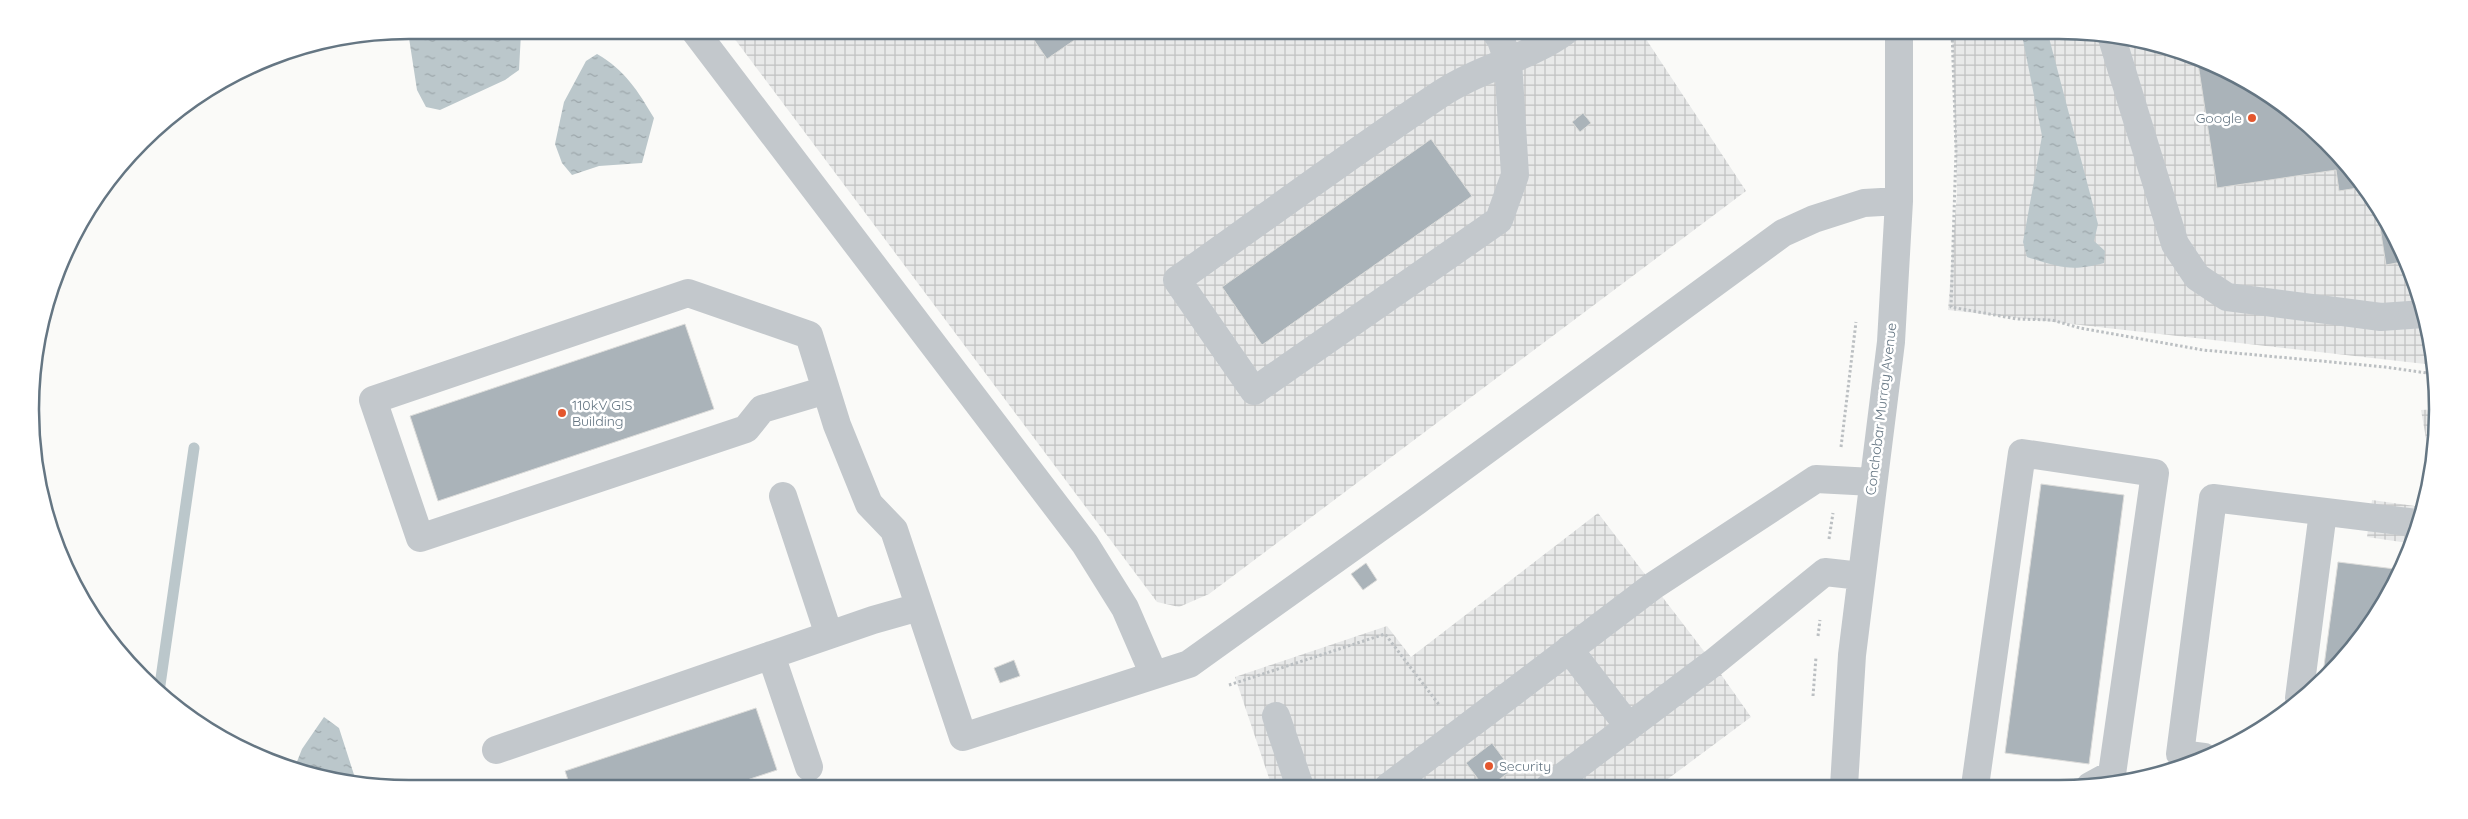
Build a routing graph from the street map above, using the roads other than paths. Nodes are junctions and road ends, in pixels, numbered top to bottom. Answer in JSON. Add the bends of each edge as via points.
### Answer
{"nodes":[{"id":1,"x":701,"y":39,"type":"edge"},
{"id":2,"x":1500,"y":39,"type":"edge"},
{"id":3,"x":1556,"y":39,"type":"edge"},
{"id":4,"x":1899,"y":39,"type":"edge"},
{"id":5,"x":2113,"y":43,"type":"edge"},
{"id":6,"x":1508,"y":61,"type":"junction"},
{"id":7,"x":1899,"y":201,"type":"junction"},
{"id":8,"x":2417,"y":314,"type":"edge"},
{"id":9,"x":826,"y":390,"type":"junction"},
{"id":10,"x":1872,"y":482,"type":"junction"},
{"id":11,"x":783,"y":496,"type":"dead end"},
{"id":12,"x":2323,"y":512,"type":"junction"},
{"id":13,"x":2412,"y":523,"type":"edge"},
{"id":14,"x":1861,"y":576,"type":"junction"},
{"id":15,"x":919,"y":607,"type":"junction"},
{"id":16,"x":828,"y":635,"type":"junction"},
{"id":17,"x":1569,"y":649,"type":"junction"},
{"id":18,"x":771,"y":655,"type":"junction"},
{"id":19,"x":1154,"y":675,"type":"junction"},
{"id":20,"x":2300,"y":691,"type":"edge"},
{"id":21,"x":1276,"y":716,"type":"dead end"},
{"id":22,"x":1629,"y":727,"type":"junction"},
{"id":23,"x":496,"y":750,"type":"dead end"},
{"id":24,"x":2192,"y":755,"type":"edge"},
{"id":25,"x":809,"y":767,"type":"dead end"},
{"id":26,"x":2106,"y":777,"type":"edge"},
{"id":27,"x":1298,"y":780,"type":"edge"},
{"id":28,"x":1397,"y":780,"type":"edge"},
{"id":29,"x":1558,"y":780,"type":"edge"},
{"id":30,"x":1844,"y":780,"type":"edge"},
{"id":31,"x":1976,"y":780,"type":"edge"}],
"edges":[{"from":1,"to":19,"type":"street","via":[[1085,544],[1125,608]]},
{"from":2,"to":6,"type":"street"},
{"from":3,"to":6,"type":"street"},
{"from":4,"to":7,"type":"street","name":"Conchobar Murray Avenue"},
{"from":5,"to":8,"type":"street","via":[[2175,244],[2197,277],[2227,297],[2381,317]]},
{"from":6,"to":6,"type":"street","via":[[1444,92],[1176,280],[1254,391],[1500,220],[1515,175]]},
{"from":7,"to":10,"type":"street","name":"Conchobar Murray Avenue","via":[[1890,342]]},
{"from":7,"to":19,"type":"street","via":[[1864,203],[1783,232],[1417,502],[1189,664]]},
{"from":9,"to":9,"type":"street","via":[[809,335],[688,293],[373,400],[420,538],[746,429],[762,409]]},
{"from":9,"to":15,"type":"street","via":[[868,504],[894,530]]},
{"from":10,"to":14,"type":"street","name":"Conchobar Murray Avenue"},
{"from":10,"to":17,"type":"street","via":[[1816,479],[1653,586]]},
{"from":11,"to":16,"type":"street"},
{"from":12,"to":13,"type":"street"},
{"from":12,"to":20,"type":"street"},
{"from":12,"to":24,"type":"street","via":[[2213,498],[2180,754]]},
{"from":14,"to":22,"type":"street","via":[[1825,572]]},
{"from":14,"to":30,"type":"street","name":"Conchobar Murray Avenue","via":[[1852,655]]},
{"from":15,"to":16,"type":"street"},
{"from":15,"to":19,"type":"street","via":[[963,737]]},
{"from":16,"to":18,"type":"street"},
{"from":17,"to":22,"type":"street"},
{"from":17,"to":28,"type":"street"},
{"from":18,"to":23,"type":"street"},
{"from":18,"to":25,"type":"street"},
{"from":21,"to":27,"type":"street"},
{"from":22,"to":29,"type":"street"},
{"from":26,"to":31,"type":"street","via":[[2112,774],[2155,473],[2022,453]]}]}
